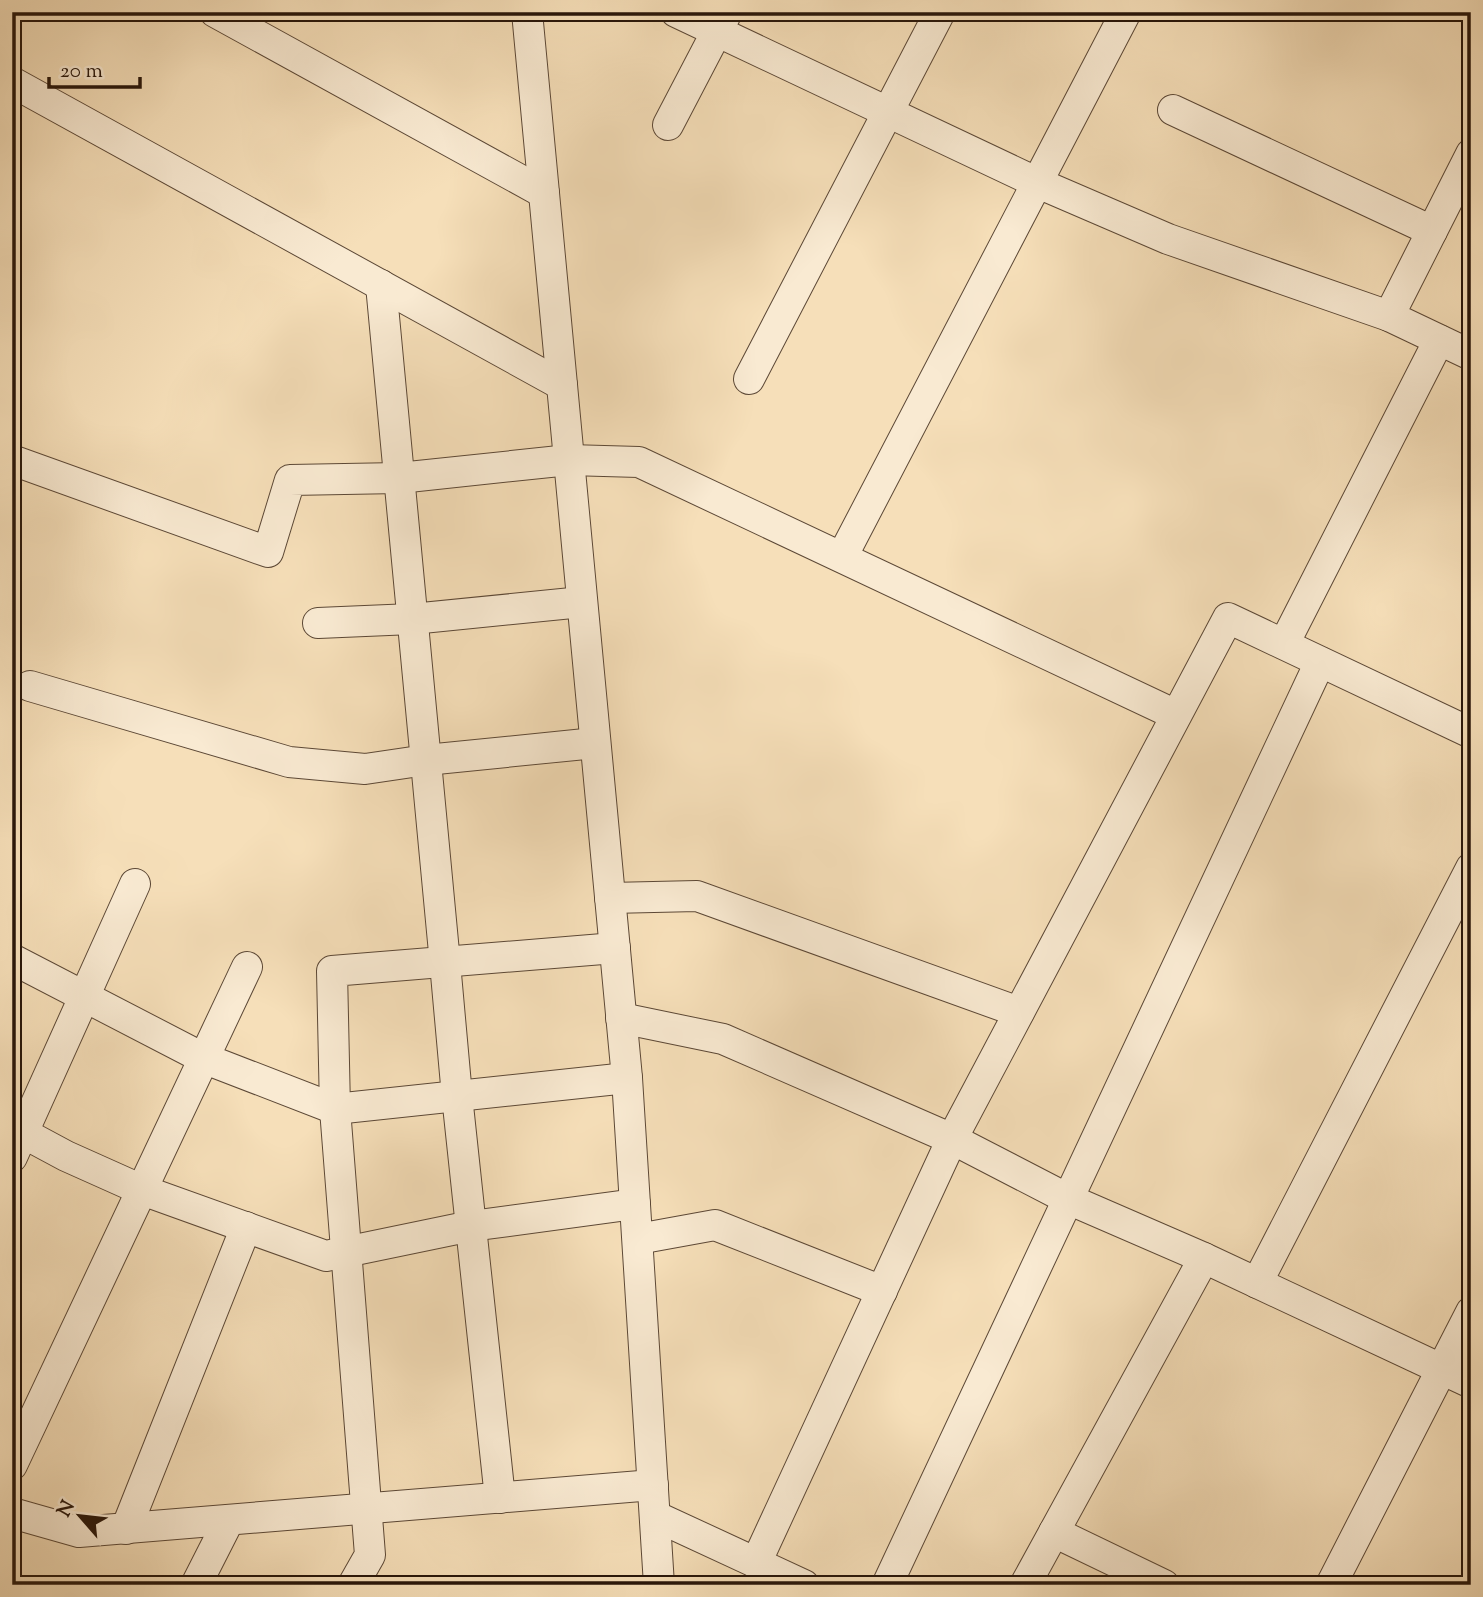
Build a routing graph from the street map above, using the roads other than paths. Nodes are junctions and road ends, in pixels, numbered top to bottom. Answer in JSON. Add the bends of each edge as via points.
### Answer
{"nodes":[{"id":1,"x":215,"y":12,"type":"edge"},
{"id":2,"x":527,"y":12,"type":"edge"},
{"id":3,"x":676,"y":12,"type":"edge"},
{"id":4,"x":940,"y":12,"type":"edge"},
{"id":5,"x":1126,"y":12,"type":"edge"},
{"id":6,"x":722,"y":22,"type":"edge"},
{"id":7,"x":12,"y":82,"type":"edge"},
{"id":8,"x":1173,"y":110,"type":"dead end"},
{"id":9,"x":888,"y":112,"type":"junction"},
{"id":10,"x":668,"y":125,"type":"dead end"},
{"id":11,"x":1470,"y":156,"type":"edge"},
{"id":12,"x":1038,"y":183,"type":"junction"},
{"id":13,"x":544,"y":192,"type":"junction"},
{"id":14,"x":1432,"y":231,"type":"junction"},
{"id":15,"x":381,"y":285,"type":"junction"},
{"id":16,"x":1389,"y":316,"type":"junction"},
{"id":17,"x":1439,"y":340,"type":"junction"},
{"id":18,"x":1471,"y":355,"type":"edge"},
{"id":19,"x":749,"y":379,"type":"dead end"},
{"id":20,"x":562,"y":385,"type":"junction"},
{"id":21,"x":12,"y":460,"type":"edge"},
{"id":22,"x":569,"y":460,"type":"junction"},
{"id":23,"x":399,"y":478,"type":"junction"},
{"id":24,"x":842,"y":557,"type":"junction"},
{"id":25,"x":582,"y":602,"type":"junction"},
{"id":26,"x":412,"y":619,"type":"junction"},
{"id":27,"x":318,"y":623,"type":"dead end"},
{"id":28,"x":1284,"y":644,"type":"junction"},
{"id":29,"x":1320,"y":662,"type":"junction"},
{"id":30,"x":30,"y":686,"type":"dead end"},
{"id":31,"x":1176,"y":715,"type":"junction"},
{"id":32,"x":1469,"y":729,"type":"edge"},
{"id":33,"x":595,"y":743,"type":"junction"},
{"id":34,"x":426,"y":760,"type":"junction"},
{"id":35,"x":1471,"y":868,"type":"edge"},
{"id":36,"x":135,"y":884,"type":"dead end"},
{"id":37,"x":610,"y":898,"type":"junction"},
{"id":38,"x":615,"y":948,"type":"junction"},
{"id":39,"x":12,"y":959,"type":"edge"},
{"id":40,"x":445,"y":962,"type":"junction"},
{"id":41,"x":247,"y":967,"type":"dead end"},
{"id":42,"x":84,"y":996,"type":"junction"},
{"id":43,"x":1019,"y":1012,"type":"junction"},
{"id":44,"x":621,"y":1018,"type":"junction"},
{"id":45,"x":203,"y":1058,"type":"junction"},
{"id":46,"x":627,"y":1078,"type":"junction"},
{"id":47,"x":457,"y":1096,"type":"junction"},
{"id":48,"x":335,"y":1108,"type":"junction"},
{"id":49,"x":16,"y":1139,"type":"edge"},
{"id":50,"x":953,"y":1139,"type":"junction"},
{"id":51,"x":142,"y":1190,"type":"junction"},
{"id":52,"x":1068,"y":1199,"type":"junction"},
{"id":53,"x":635,"y":1204,"type":"junction"},
{"id":54,"x":471,"y":1226,"type":"junction"},
{"id":55,"x":246,"y":1227,"type":"junction"},
{"id":56,"x":638,"y":1239,"type":"junction"},
{"id":57,"x":346,"y":1252,"type":"junction"},
{"id":58,"x":1204,"y":1258,"type":"junction"},
{"id":59,"x":1257,"y":1283,"type":"junction"},
{"id":60,"x":882,"y":1291,"type":"junction"},
{"id":61,"x":1471,"y":1312,"type":"edge"},
{"id":62,"x":1440,"y":1369,"type":"junction"},
{"id":63,"x":1471,"y":1384,"type":"edge"},
{"id":64,"x":12,"y":1465,"type":"edge"},
{"id":65,"x":653,"y":1485,"type":"junction"},
{"id":66,"x":500,"y":1498,"type":"junction"},
{"id":67,"x":366,"y":1509,"type":"junction"},
{"id":68,"x":12,"y":1513,"type":"edge"},
{"id":69,"x":655,"y":1516,"type":"junction"},
{"id":70,"x":229,"y":1520,"type":"junction"},
{"id":71,"x":126,"y":1528,"type":"junction"},
{"id":72,"x":1054,"y":1532,"type":"junction"},
{"id":73,"x":757,"y":1563,"type":"junction"},
{"id":74,"x":196,"y":1585,"type":"edge"},
{"id":75,"x":353,"y":1585,"type":"edge"},
{"id":76,"x":659,"y":1585,"type":"edge"},
{"id":77,"x":804,"y":1585,"type":"edge"},
{"id":78,"x":887,"y":1585,"type":"edge"},
{"id":79,"x":1025,"y":1585,"type":"edge"},
{"id":80,"x":1164,"y":1585,"type":"edge"},
{"id":81,"x":1331,"y":1585,"type":"edge"}],
"edges":[{"from":1,"to":13,"type":"street"},
{"from":2,"to":13,"type":"street"},
{"from":3,"to":6,"type":"street"},
{"from":4,"to":9,"type":"street"},
{"from":5,"to":12,"type":"street"},
{"from":6,"to":9,"type":"street"},
{"from":6,"to":10,"type":"street"},
{"from":7,"to":15,"type":"street"},
{"from":8,"to":14,"type":"street"},
{"from":9,"to":12,"type":"street"},
{"from":9,"to":19,"type":"street"},
{"from":11,"to":14,"type":"street"},
{"from":12,"to":16,"type":"street","via":[[1168,239]]},
{"from":12,"to":24,"type":"street"},
{"from":13,"to":20,"type":"street"},
{"from":14,"to":16,"type":"street"},
{"from":15,"to":20,"type":"street"},
{"from":15,"to":23,"type":"street"},
{"from":16,"to":17,"type":"street"},
{"from":17,"to":18,"type":"street"},
{"from":17,"to":28,"type":"street"},
{"from":20,"to":22,"type":"street"},
{"from":21,"to":23,"type":"street","via":[[268,552],[290,480]]},
{"from":22,"to":23,"type":"street"},
{"from":22,"to":24,"type":"street","via":[[639,462]]},
{"from":22,"to":25,"type":"street"},
{"from":23,"to":26,"type":"street"},
{"from":24,"to":31,"type":"street"},
{"from":25,"to":26,"type":"street"},
{"from":25,"to":33,"type":"street"},
{"from":26,"to":27,"type":"street"},
{"from":26,"to":34,"type":"street"},
{"from":28,"to":29,"type":"street"},
{"from":28,"to":31,"type":"street","via":[[1228,618]]},
{"from":29,"to":32,"type":"street"},
{"from":29,"to":52,"type":"street"},
{"from":30,"to":34,"type":"street","via":[[289,762],[365,769]]},
{"from":31,"to":43,"type":"street"},
{"from":33,"to":34,"type":"street"},
{"from":33,"to":37,"type":"street"},
{"from":34,"to":40,"type":"street"},
{"from":35,"to":59,"type":"street"},
{"from":36,"to":42,"type":"street"},
{"from":37,"to":38,"type":"street"},
{"from":37,"to":43,"type":"street","via":[[697,896]]},
{"from":38,"to":40,"type":"street"},
{"from":38,"to":44,"type":"street"},
{"from":39,"to":42,"type":"street"},
{"from":40,"to":47,"type":"street"},
{"from":40,"to":48,"type":"street","via":[[331,971]]},
{"from":41,"to":45,"type":"street"},
{"from":42,"to":45,"type":"street"},
{"from":42,"to":49,"type":"street"},
{"from":43,"to":50,"type":"street"},
{"from":44,"to":46,"type":"street"},
{"from":44,"to":50,"type":"street","via":[[723,1039]]},
{"from":45,"to":48,"type":"street"},
{"from":45,"to":51,"type":"street"},
{"from":46,"to":47,"type":"street"},
{"from":46,"to":53,"type":"street"},
{"from":47,"to":48,"type":"street"},
{"from":47,"to":54,"type":"street"},
{"from":48,"to":57,"type":"street"},
{"from":49,"to":51,"type":"street"},
{"from":50,"to":52,"type":"street"},
{"from":50,"to":60,"type":"street"},
{"from":51,"to":55,"type":"street"},
{"from":51,"to":64,"type":"street"},
{"from":52,"to":58,"type":"street"},
{"from":52,"to":78,"type":"street"},
{"from":53,"to":54,"type":"street"},
{"from":53,"to":56,"type":"street"},
{"from":54,"to":57,"type":"street"},
{"from":54,"to":66,"type":"street"},
{"from":55,"to":57,"type":"street","via":[[327,1256]]},
{"from":55,"to":71,"type":"street"},
{"from":56,"to":60,"type":"street","via":[[715,1225]]},
{"from":56,"to":65,"type":"street"},
{"from":57,"to":67,"type":"street"},
{"from":58,"to":59,"type":"street"},
{"from":58,"to":72,"type":"street"},
{"from":59,"to":62,"type":"street"},
{"from":60,"to":73,"type":"street"},
{"from":61,"to":62,"type":"street"},
{"from":62,"to":63,"type":"street"},
{"from":62,"to":81,"type":"street"},
{"from":65,"to":66,"type":"street"},
{"from":65,"to":69,"type":"street"},
{"from":66,"to":67,"type":"street"},
{"from":67,"to":70,"type":"street"},
{"from":67,"to":75,"type":"street","via":[[370,1555]]},
{"from":68,"to":71,"type":"street","via":[[79,1532]]},
{"from":69,"to":73,"type":"street"},
{"from":69,"to":76,"type":"street"},
{"from":70,"to":71,"type":"street"},
{"from":70,"to":74,"type":"street"},
{"from":72,"to":79,"type":"street"},
{"from":72,"to":80,"type":"street"},
{"from":73,"to":77,"type":"street"}]}
